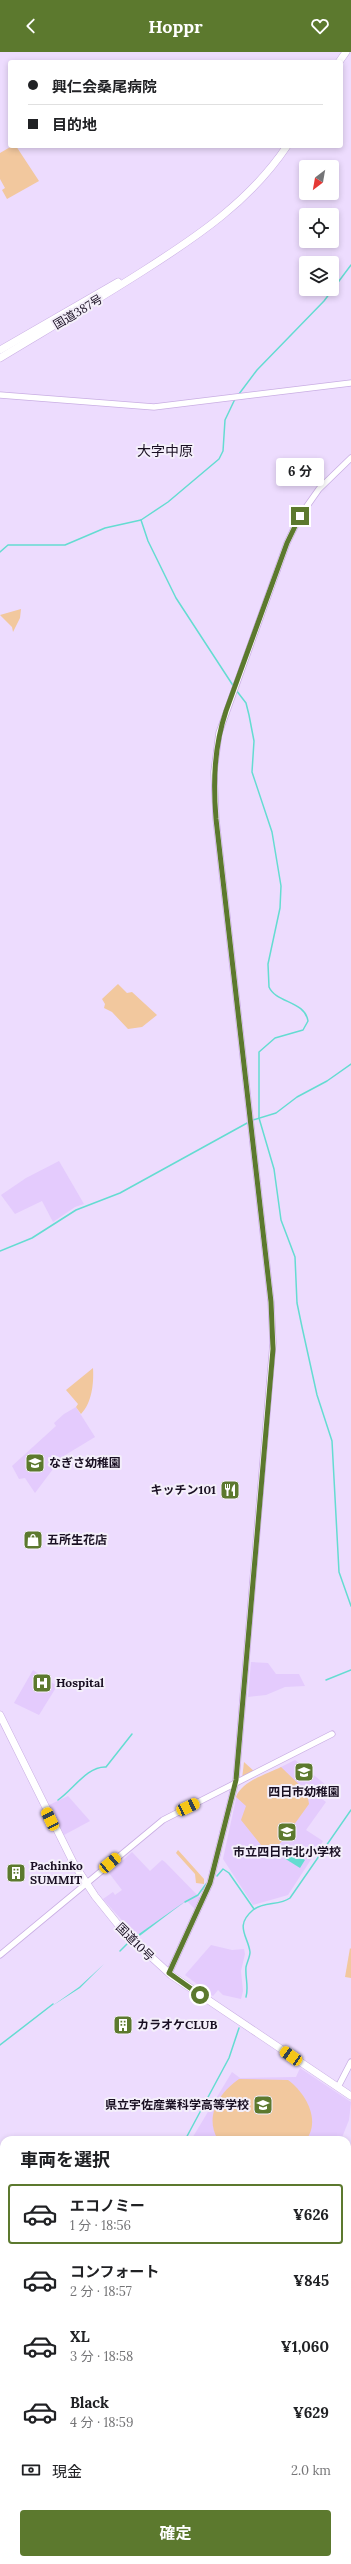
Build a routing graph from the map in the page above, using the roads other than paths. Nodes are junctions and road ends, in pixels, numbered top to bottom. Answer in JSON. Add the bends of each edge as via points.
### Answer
{"nodes":[{"id":1,"x":285,"y":148,"type":"edge"},
{"id":2,"x":154,"y":264,"type":"junction"},
{"id":3,"x":0,"y":350,"type":"edge"},
{"id":4,"x":0,"y":358,"type":"edge"},
{"id":5,"x":351,"y":383,"type":"edge"},
{"id":6,"x":0,"y":395,"type":"edge"},
{"id":7,"x":351,"y":458,"type":"edge"},
{"id":8,"x":0,"y":1715,"type":"edge"},
{"id":9,"x":332,"y":1734,"type":"dead end"},
{"id":10,"x":235,"y":1786,"type":"junction"},
{"id":11,"x":86,"y":1884,"type":"junction"},
{"id":12,"x":0,"y":1955,"type":"edge"},
{"id":13,"x":169,"y":1973,"type":"junction"},
{"id":14,"x":351,"y":2062,"type":"edge"},
{"id":15,"x":338,"y":2087,"type":"junction"},
{"id":16,"x":351,"y":2096,"type":"edge"}],
"edges":[{"from":1,"to":2,"type":"highway","name":"国道387号","via":[[257,183],[228,212],[192,240]]},
{"from":2,"to":3,"type":"highway","name":"国道387号"},
{"from":2,"to":4,"type":"highway","name":"国道387号"},
{"from":5,"to":6,"type":"street","via":[[146,407]]},
{"from":7,"to":10,"type":"street","via":[[322,486],[295,525],[234,688],[216,748],[215,805],[274,1332]]},
{"from":8,"to":11,"type":"highway","name":"国道10号"},
{"from":9,"to":10,"type":"street"},
{"from":10,"to":11,"type":"street","via":[[163,1820]]},
{"from":10,"to":13,"type":"street","via":[[209,1888]]},
{"from":11,"to":12,"type":"street"},
{"from":11,"to":13,"type":"highway","name":"国道10号","via":[[124,1932]]},
{"from":13,"to":15,"type":"highway","name":"国道10号"},
{"from":14,"to":15,"type":"street"},
{"from":15,"to":16,"type":"highway","name":"国道10号"}]}
